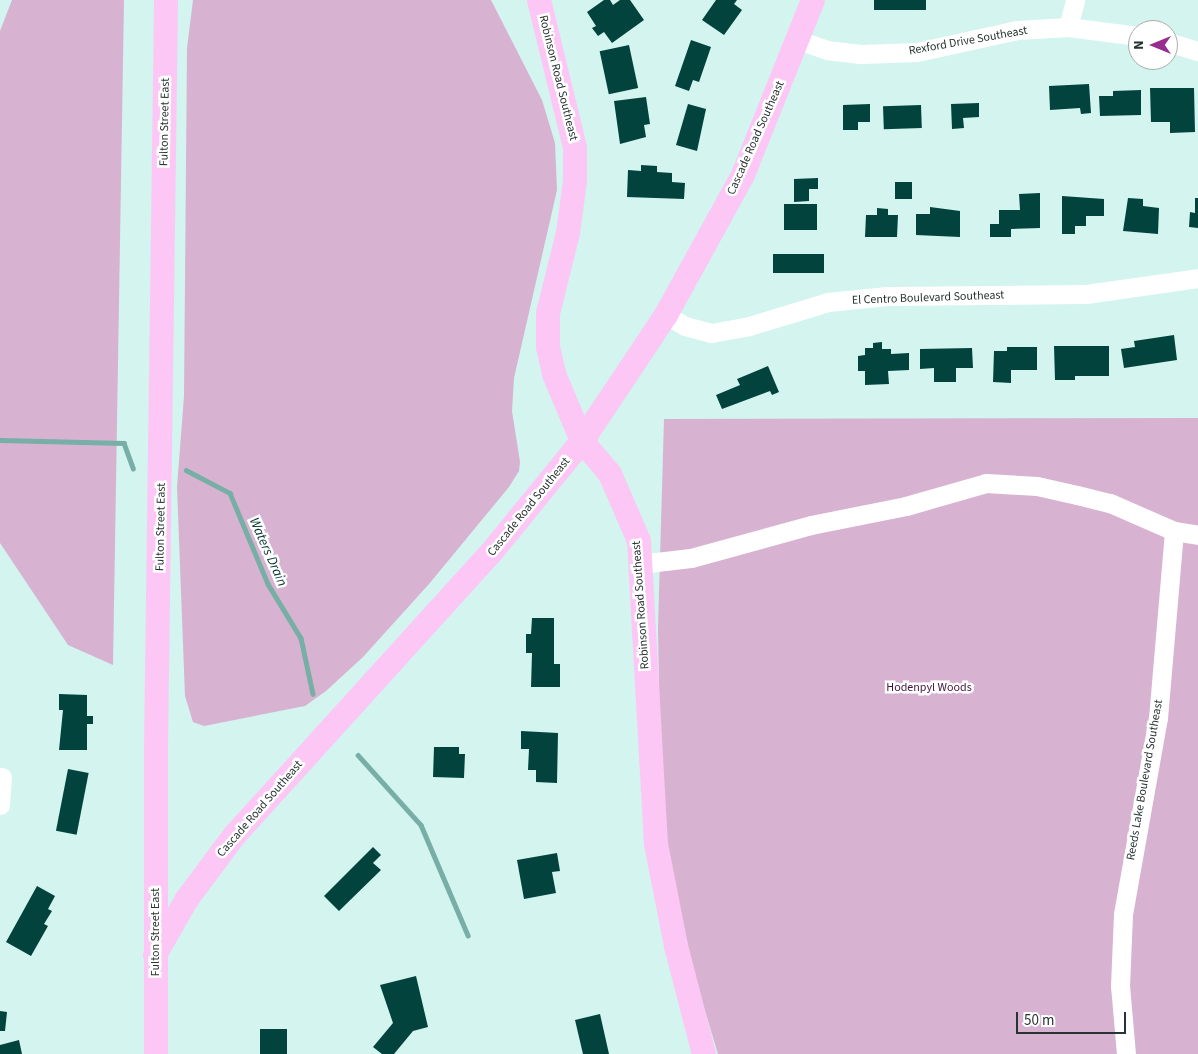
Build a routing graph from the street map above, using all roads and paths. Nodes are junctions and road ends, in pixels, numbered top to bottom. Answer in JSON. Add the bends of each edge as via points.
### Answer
{"nodes":[{"id":1,"x":166,"y":0,"type":"edge"},
{"id":2,"x":539,"y":0,"type":"edge"},
{"id":3,"x":813,"y":0,"type":"edge"},
{"id":4,"x":1075,"y":0,"type":"edge"},
{"id":5,"x":1068,"y":27,"type":"junction"},
{"id":6,"x":1128,"y":35,"type":"edge"},
{"id":7,"x":798,"y":40,"type":"junction"},
{"id":8,"x":1178,"y":45,"type":"edge"},
{"id":9,"x":1198,"y":51,"type":"edge"},
{"id":10,"x":1198,"y":278,"type":"edge"},
{"id":11,"x":666,"y":315,"type":"junction"},
{"id":12,"x":582,"y":441,"type":"junction"},
{"id":13,"x":1174,"y":531,"type":"junction"},
{"id":14,"x":1198,"y":535,"type":"edge"},
{"id":15,"x":639,"y":564,"type":"junction"},
{"id":16,"x":2,"y":776,"type":"dead end"},
{"id":17,"x":0,"y":805,"type":"edge"},
{"id":18,"x":156,"y":954,"type":"junction"},
{"id":19,"x":156,"y":1054,"type":"edge"},
{"id":20,"x":704,"y":1054,"type":"edge"},
{"id":21,"x":1126,"y":1054,"type":"edge"}],
"edges":[{"from":1,"to":18,"type":"main road","name":"Fulton Street East"},
{"from":2,"to":12,"type":"main road","name":"Robinson Road Southeast","via":[[576,148],[576,181],[568,233],[548,313],[548,347],[554,374]]},
{"from":3,"to":7,"type":"main road","name":"Cascade Road Southeast"},
{"from":4,"to":5,"type":"street"},
{"from":5,"to":6,"type":"street","name":"Rexford Drive Southeast"},
{"from":5,"to":7,"type":"street","name":"Rexford Drive Southeast","via":[[1017,30],[918,52],[862,54],[827,50]]},
{"from":7,"to":11,"type":"main road","name":"Cascade Road Southeast","via":[[742,175]]},
{"from":8,"to":9,"type":"street"},
{"from":10,"to":11,"type":"street","name":"El Centro Boulevard Southeast","via":[[1086,294],[887,296],[828,302],[749,326],[710,333],[685,326]]},
{"from":11,"to":12,"type":"main road","name":"Cascade Road Southeast"},
{"from":12,"to":15,"type":"main road","name":"Robinson Road Southeast","via":[[610,474],[639,541]]},
{"from":12,"to":18,"type":"main road","name":"Cascade Road Southeast","via":[[490,554],[234,836],[187,899]]},
{"from":13,"to":14,"type":"street"},
{"from":13,"to":15,"type":"street","via":[[1110,504],[1077,495],[1037,486],[986,483],[906,506],[811,525],[691,558]]},
{"from":13,"to":21,"type":"street","name":"Reeds Lake Boulevard Southeast","via":[[1158,718],[1123,914],[1120,986]]},
{"from":15,"to":20,"type":"main road","name":"Robinson Road Southeast","via":[[656,844],[676,946]]},
{"from":16,"to":17,"type":"street"},
{"from":18,"to":19,"type":"main road","name":"Fulton Street East"}]}
